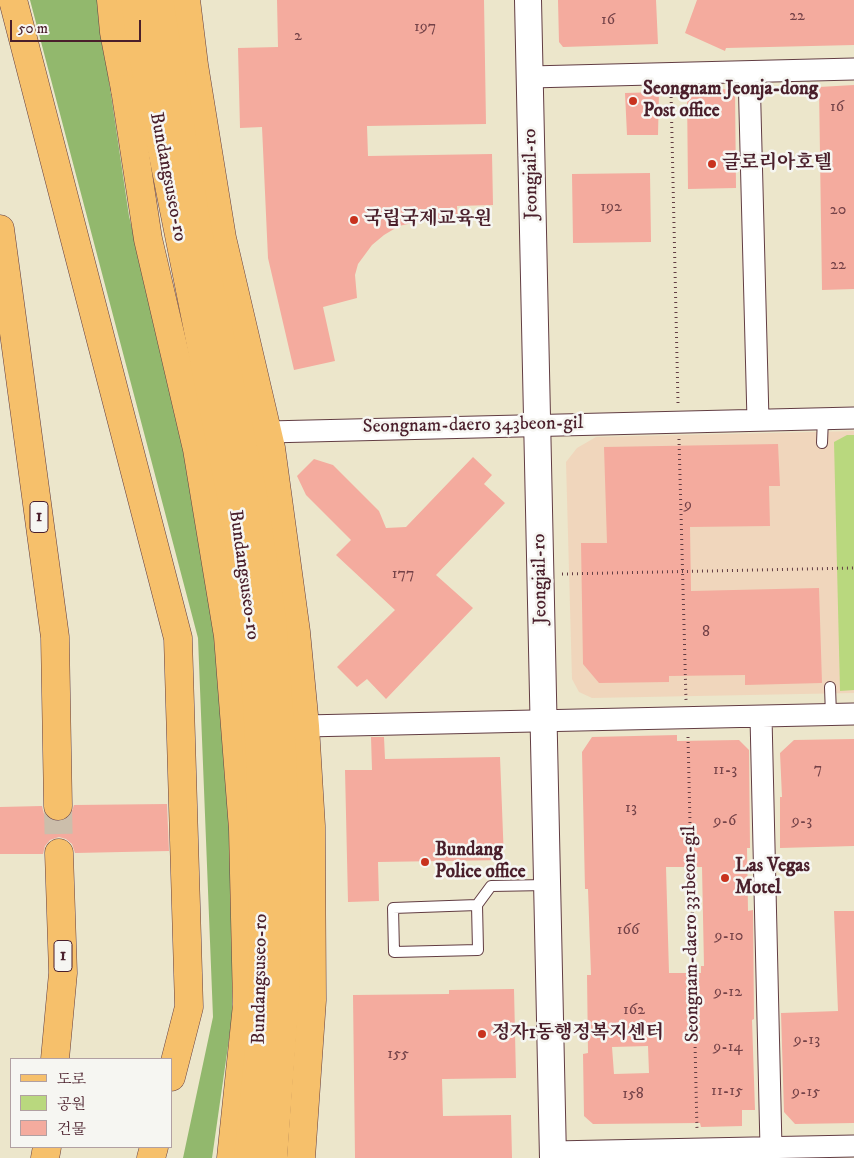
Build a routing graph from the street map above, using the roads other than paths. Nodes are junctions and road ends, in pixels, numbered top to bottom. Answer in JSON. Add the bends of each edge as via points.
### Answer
{"nodes":[{"id":1,"x":13,"y":0,"type":"edge"},
{"id":2,"x":111,"y":0,"type":"edge"},
{"id":3,"x":135,"y":0,"type":"edge"},
{"id":4,"x":160,"y":0,"type":"edge"},
{"id":5,"x":186,"y":0,"type":"edge"},
{"id":6,"x":528,"y":0,"type":"edge"},
{"id":7,"x":854,"y":69,"type":"edge"},
{"id":8,"x":749,"y":72,"type":"junction"},
{"id":9,"x":530,"y":77,"type":"junction"},
{"id":10,"x":125,"y":89,"type":"junction"},
{"id":11,"x":157,"y":130,"type":"junction"},
{"id":12,"x":0,"y":229,"type":"edge"},
{"id":13,"x":823,"y":418,"type":"junction"},
{"id":14,"x":854,"y":418,"type":"edge"},
{"id":15,"x":758,"y":420,"type":"junction"},
{"id":16,"x":537,"y":425,"type":"junction"},
{"id":17,"x":268,"y":432,"type":"junction"},
{"id":18,"x":822,"y":443,"type":"dead end"},
{"id":19,"x":830,"y":687,"type":"dead end"},
{"id":20,"x":854,"y":714,"type":"edge"},
{"id":21,"x":831,"y":715,"type":"junction"},
{"id":22,"x":761,"y":717,"type":"junction"},
{"id":23,"x":544,"y":721,"type":"junction"},
{"id":24,"x":305,"y":726,"type":"junction"},
{"id":25,"x":58,"y":806,"type":"tunnel mouth"},
{"id":26,"x":59,"y":853,"type":"tunnel mouth"},
{"id":27,"x":547,"y":885,"type":"junction"},
{"id":28,"x":478,"y":905,"type":"junction"},
{"id":29,"x":55,"y":1058,"type":"edge"},
{"id":30,"x":172,"y":1073,"type":"edge"},
{"id":31,"x":854,"y":1146,"type":"edge"},
{"id":32,"x":771,"y":1148,"type":"junction"},
{"id":33,"x":553,"y":1155,"type":"edge"},
{"id":34,"x":231,"y":1158,"type":"edge"},
{"id":35,"x":248,"y":1158,"type":"edge"},
{"id":36,"x":273,"y":1158,"type":"edge"},
{"id":37,"x":301,"y":1158,"type":"edge"}],
"edges":[{"from":1,"to":30,"type":"main road","via":[[178,638],[189,1007]]},
{"from":2,"to":10,"type":"main road"},
{"from":3,"to":11,"type":"main road","name":"Bundangsuseo-ro"},
{"from":4,"to":36,"type":"main road","name":"Bundangsuseo-ro","via":[[197,226],[252,490],[272,618],[287,882],[285,998]]},
{"from":5,"to":17,"type":"main road","via":[[222,238]]},
{"from":6,"to":9,"type":"street","name":"Jeongjail-ro"},
{"from":7,"to":8,"type":"street"},
{"from":8,"to":9,"type":"street"},
{"from":8,"to":15,"type":"street"},
{"from":9,"to":16,"type":"street","name":"Jeongjail-ro"},
{"from":10,"to":11,"type":"main road"},
{"from":10,"to":34,"type":"main road","via":[[148,239],[197,449],[228,636],[243,828],[247,1005]]},
{"from":11,"to":35,"type":"main road","name":"Bundangsuseo-ro","via":[[231,495],[252,619],[260,755],[264,1000]]},
{"from":12,"to":25,"type":"main road","number":"1","via":[[55,637]]},
{"from":13,"to":14,"type":"street","name":"Seongnam-daero 343beon-gil"},
{"from":13,"to":15,"type":"street","name":"Seongnam-daero 343beon-gil"},
{"from":13,"to":18,"type":"lane"},
{"from":15,"to":16,"type":"street","name":"Seongnam-daero 343beon-gil"},
{"from":16,"to":17,"type":"street","name":"Seongnam-daero 343beon-gil"},
{"from":16,"to":23,"type":"street","name":"Jeongjail-ro"},
{"from":17,"to":24,"type":"main road","via":[[296,632]]},
{"from":19,"to":21,"type":"lane"},
{"from":20,"to":21,"type":"street"},
{"from":21,"to":22,"type":"street"},
{"from":22,"to":23,"type":"street"},
{"from":22,"to":32,"type":"street"},
{"from":23,"to":24,"type":"street"},
{"from":23,"to":27,"type":"street","name":"Jeongjail-ro"},
{"from":24,"to":37,"type":"main road","via":[[311,826],[312,1000]]},
{"from":26,"to":29,"type":"main road","number":"1","via":[[64,973]]},
{"from":27,"to":28,"type":"lane","via":[[491,886]]},
{"from":27,"to":33,"type":"street","name":"Jeongjail-ro"},
{"from":28,"to":28,"type":"lane","via":[[478,950],[394,952],[393,908]]},
{"from":31,"to":32,"type":"street"},
{"from":32,"to":33,"type":"street"}]}
